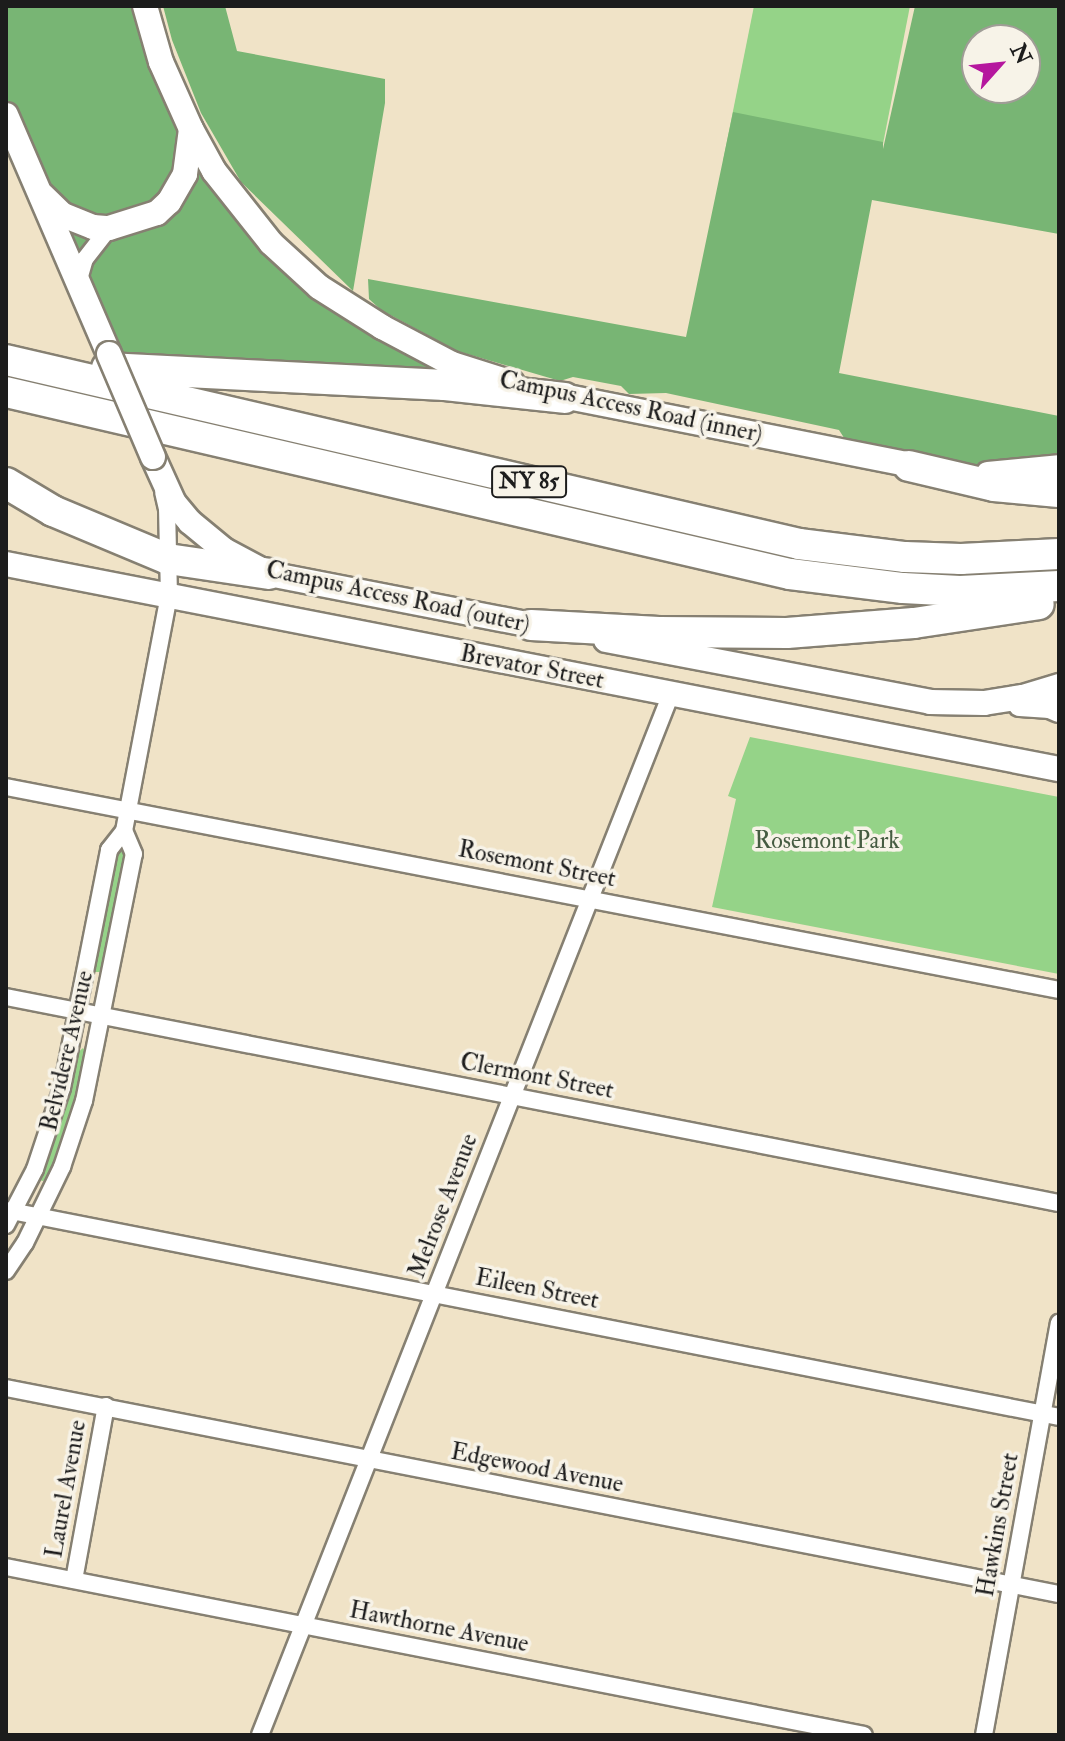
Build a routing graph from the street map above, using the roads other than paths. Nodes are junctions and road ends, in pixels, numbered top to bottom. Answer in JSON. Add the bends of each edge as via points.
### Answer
{"nodes":[{"id":1,"x":145,"y":6,"type":"edge"},
{"id":2,"x":6,"y":115,"type":"edge"},
{"id":3,"x":191,"y":129,"type":"junction"},
{"id":4,"x":30,"y":176,"type":"junction"},
{"id":5,"x":109,"y":228,"type":"junction"},
{"id":6,"x":77,"y":285,"type":"junction"},
{"id":7,"x":6,"y":351,"type":"edge"},
{"id":8,"x":6,"y":360,"type":"edge"},
{"id":9,"x":6,"y":392,"type":"edge"},
{"id":10,"x":564,"y":398,"type":"junction"},
{"id":11,"x":909,"y":466,"type":"junction"},
{"id":12,"x":156,"y":467,"type":"junction"},
{"id":13,"x":1059,"y":467,"type":"edge"},
{"id":14,"x":6,"y":483,"type":"edge"},
{"id":15,"x":1059,"y":492,"type":"edge"},
{"id":16,"x":190,"y":522,"type":"junction"},
{"id":17,"x":1059,"y":554,"type":"edge"},
{"id":18,"x":176,"y":560,"type":"junction"},
{"id":19,"x":6,"y":564,"type":"edge"},
{"id":20,"x":269,"y":574,"type":"junction"},
{"id":21,"x":1059,"y":586,"type":"edge"},
{"id":22,"x":169,"y":596,"type":"junction"},
{"id":23,"x":1059,"y":601,"type":"edge"},
{"id":24,"x":531,"y":625,"type":"junction"},
{"id":25,"x":1059,"y":686,"type":"edge"},
{"id":26,"x":671,"y":694,"type":"junction"},
{"id":27,"x":994,"y":701,"type":"junction"},
{"id":28,"x":1059,"y":710,"type":"edge"},
{"id":29,"x":1059,"y":769,"type":"edge"},
{"id":30,"x":6,"y":787,"type":"edge"},
{"id":31,"x":127,"y":811,"type":"junction"},
{"id":32,"x":124,"y":831,"type":"junction"},
{"id":33,"x":591,"y":899,"type":"junction"},
{"id":34,"x":1059,"y":990,"type":"edge"},
{"id":35,"x":6,"y":997,"type":"edge"},
{"id":36,"x":78,"y":1011,"type":"junction"},
{"id":37,"x":102,"y":1015,"type":"junction"},
{"id":38,"x":511,"y":1095,"type":"junction"},
{"id":39,"x":1059,"y":1203,"type":"edge"},
{"id":40,"x":8,"y":1216,"type":"edge"},
{"id":41,"x":39,"y":1217,"type":"junction"},
{"id":42,"x":6,"y":1271,"type":"edge"},
{"id":43,"x":434,"y":1294,"type":"junction"},
{"id":44,"x":1059,"y":1323,"type":"edge"},
{"id":45,"x":6,"y":1388,"type":"edge"},
{"id":46,"x":106,"y":1406,"type":"junction"},
{"id":47,"x":1042,"y":1413,"type":"junction"},
{"id":48,"x":1059,"y":1417,"type":"edge"},
{"id":49,"x":368,"y":1460,"type":"junction"},
{"id":50,"x":6,"y":1567,"type":"edge"},
{"id":51,"x":74,"y":1580,"type":"junction"},
{"id":52,"x":1013,"y":1586,"type":"junction"},
{"id":53,"x":1059,"y":1594,"type":"edge"},
{"id":54,"x":304,"y":1625,"type":"junction"},
{"id":55,"x":260,"y":1735,"type":"edge"},
{"id":56,"x":864,"y":1735,"type":"edge"},
{"id":57,"x":984,"y":1735,"type":"edge"}],
"edges":[{"from":1,"to":3,"type":"street","name":"Campus Access Road (inner)","via":[[161,62]]},
{"from":2,"to":4,"type":"street","name":"Campus Access Road (outer)"},
{"from":3,"to":5,"type":"street","via":[[185,174],[169,202],[157,213]]},
{"from":3,"to":10,"type":"street","name":"Campus Access Road (inner)","via":[[233,198],[319,287],[452,364]]},
{"from":4,"to":5,"type":"street","via":[[63,215]]},
{"from":4,"to":6,"type":"street","name":"Campus Access Road (outer)"},
{"from":5,"to":6,"type":"street","via":[[85,259]]},
{"from":6,"to":12,"type":"street","name":"Campus Access Road (outer)","bridge":true},
{"from":7,"to":10,"type":"highway","via":[[131,371],[414,383]]},
{"from":8,"to":17,"type":"highway","number":"NY 85","via":[[799,544],[905,557]]},
{"from":9,"to":21,"type":"highway","number":"NY 85","via":[[790,574],[917,589]]},
{"from":10,"to":11,"type":"street","name":"Campus Access Road (inner)"},
{"from":11,"to":13,"type":"street","name":"Campus Access Road (inner)","via":[[979,474]]},
{"from":11,"to":15,"type":"highway","via":[[994,486]]},
{"from":12,"to":16,"type":"street","name":"Campus Access Road (outer)"},
{"from":12,"to":18,"type":"street","name":"Belvidere Avenue"},
{"from":14,"to":18,"type":"highway","via":[[53,511]]},
{"from":16,"to":18,"type":"street","name":"Belvidere Avenue"},
{"from":16,"to":20,"type":"street","name":"Campus Access Road (outer)","via":[[224,550]]},
{"from":18,"to":20,"type":"highway"},
{"from":18,"to":22,"type":"street","name":"Belvidere Avenue"},
{"from":19,"to":22,"type":"street","name":"Brevator Street"},
{"from":20,"to":24,"type":"street","name":"Campus Access Road (outer)"},
{"from":22,"to":26,"type":"street","name":"Brevator Street"},
{"from":22,"to":31,"type":"street","name":"Belvidere Avenue"},
{"from":23,"to":24,"type":"highway","via":[[914,623],[787,633]]},
{"from":24,"to":27,"type":"street","name":"Campus Access Road (outer)","via":[[897,698],[958,704]]},
{"from":25,"to":27,"type":"street","name":"Campus Access Road (outer)"},
{"from":26,"to":29,"type":"street","name":"Brevator Street"},
{"from":26,"to":33,"type":"street","name":"Melrose Avenue"},
{"from":27,"to":28,"type":"street"},
{"from":30,"to":31,"type":"street","name":"Rosemont Street"},
{"from":31,"to":32,"type":"street","name":"Belvidere Avenue"},
{"from":31,"to":33,"type":"street","name":"Rosemont Street"},
{"from":32,"to":36,"type":"street","name":"Belvidere Avenue","via":[[109,850]]},
{"from":32,"to":37,"type":"street","name":"Belvidere Avenue","via":[[134,854]]},
{"from":33,"to":34,"type":"street","name":"Rosemont Street"},
{"from":33,"to":38,"type":"street","name":"Melrose Avenue"},
{"from":35,"to":36,"type":"street","name":"Clermont Street"},
{"from":36,"to":37,"type":"street","name":"Clermont Street"},
{"from":36,"to":40,"type":"street","name":"Belvidere Avenue","via":[[45,1142]]},
{"from":37,"to":38,"type":"street","name":"Clermont Street"},
{"from":37,"to":41,"type":"street","name":"Belvidere Avenue","via":[[76,1128]]},
{"from":38,"to":39,"type":"street","name":"Clermont Street"},
{"from":38,"to":43,"type":"street","name":"Melrose Avenue"},
{"from":40,"to":41,"type":"street","name":"Eileen Street"},
{"from":41,"to":42,"type":"street","name":"Belvidere Avenue"},
{"from":41,"to":43,"type":"street","name":"Eileen Street"},
{"from":43,"to":47,"type":"street","name":"Eileen Street"},
{"from":43,"to":49,"type":"street","name":"Melrose Avenue"},
{"from":44,"to":47,"type":"street","name":"Hawkins Street"},
{"from":45,"to":46,"type":"street","name":"Edgewood Avenue"},
{"from":46,"to":49,"type":"street","name":"Edgewood Avenue"},
{"from":46,"to":51,"type":"street","name":"Laurel Avenue"},
{"from":47,"to":48,"type":"street","name":"Eileen Street"},
{"from":47,"to":52,"type":"street","name":"Hawkins Street"},
{"from":49,"to":52,"type":"street","name":"Edgewood Avenue"},
{"from":49,"to":54,"type":"street","name":"Melrose Avenue"},
{"from":50,"to":51,"type":"street","name":"Hawthorne Avenue"},
{"from":51,"to":54,"type":"street","name":"Hawthorne Avenue"},
{"from":52,"to":53,"type":"street","name":"Edgewood Avenue"},
{"from":52,"to":57,"type":"street","name":"Hawkins Street"},
{"from":54,"to":55,"type":"street","name":"Melrose Avenue"},
{"from":54,"to":56,"type":"street","name":"Hawthorne Avenue"}]}
